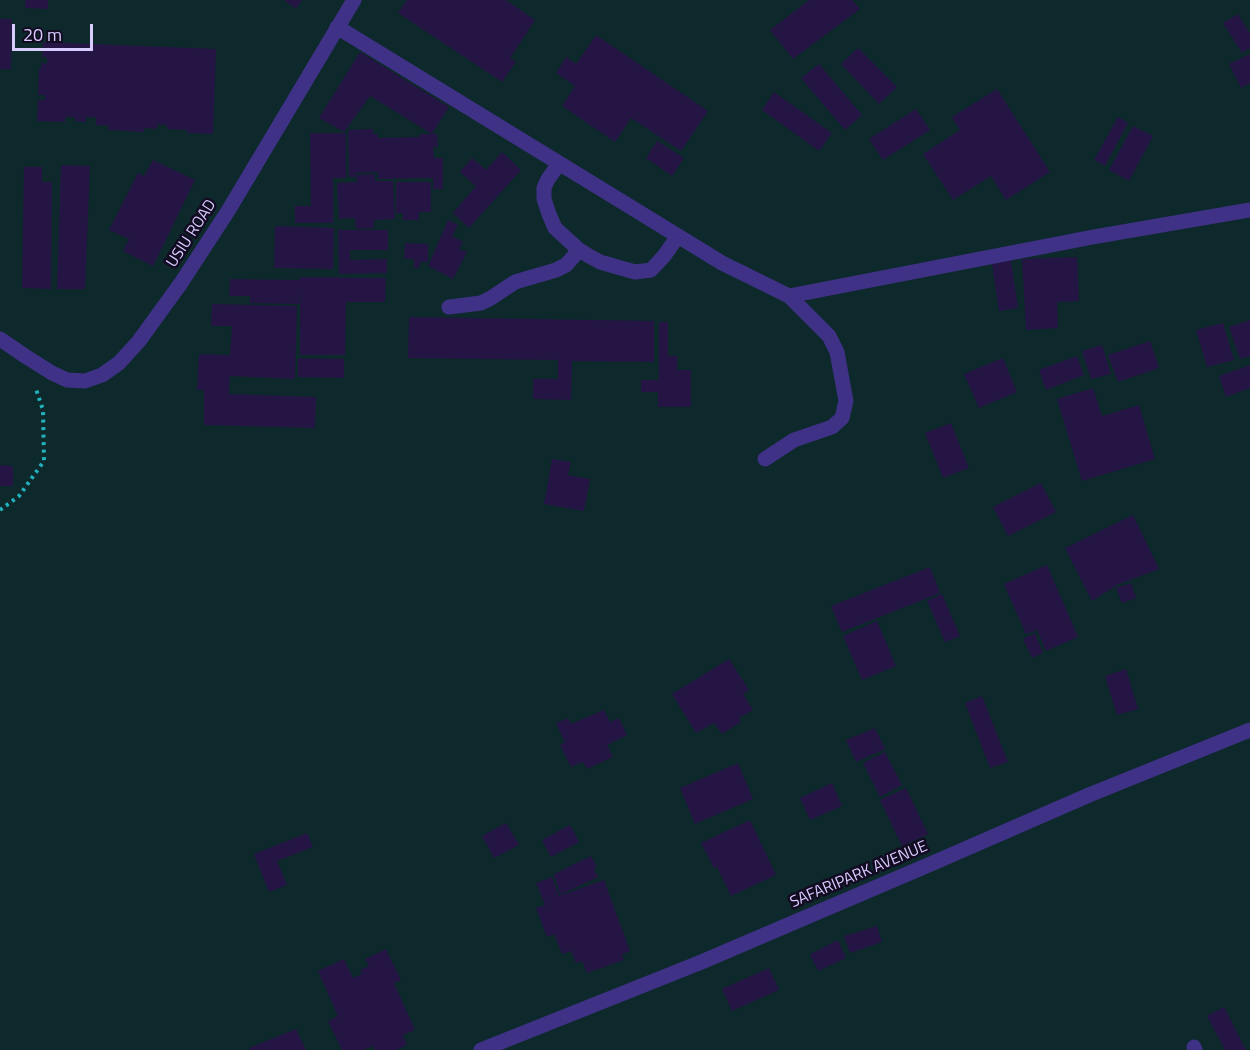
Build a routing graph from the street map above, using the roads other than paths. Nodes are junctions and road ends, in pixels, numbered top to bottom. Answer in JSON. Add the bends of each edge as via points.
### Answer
{"nodes":[{"id":1,"x":354,"y":0,"type":"edge"},
{"id":2,"x":337,"y":27,"type":"junction"},
{"id":3,"x":559,"y":164,"type":"junction"},
{"id":4,"x":1250,"y":210,"type":"edge"},
{"id":5,"x":678,"y":236,"type":"junction"},
{"id":6,"x":578,"y":249,"type":"junction"},
{"id":7,"x":789,"y":296,"type":"junction"},
{"id":8,"x":449,"y":307,"type":"dead end"},
{"id":9,"x":0,"y":339,"type":"edge"},
{"id":10,"x":765,"y":459,"type":"dead end"},
{"id":11,"x":1250,"y":730,"type":"edge"},
{"id":12,"x":481,"y":1050,"type":"edge"}],
"edges":[{"from":1,"to":2,"type":"street","name":"USIU ROAD"},
{"from":2,"to":3,"type":"street"},
{"from":2,"to":9,"type":"street","name":"USIU ROAD","via":[[193,265],[119,363],[85,381],[67,380]]},
{"from":3,"to":5,"type":"street"},
{"from":3,"to":6,"type":"street","via":[[544,188],[544,199],[555,228]]},
{"from":4,"to":7,"type":"street"},
{"from":5,"to":6,"type":"street","via":[[651,270],[635,272],[600,262]]},
{"from":5,"to":7,"type":"street"},
{"from":6,"to":8,"type":"street","via":[[566,265],[556,270],[515,282],[481,303]]},
{"from":7,"to":10,"type":"street","via":[[833,344],[846,401],[842,418],[832,427],[794,440]]},
{"from":11,"to":12,"type":"street","name":"SAFARIPARK AVENUE","via":[[699,963]]}]}
